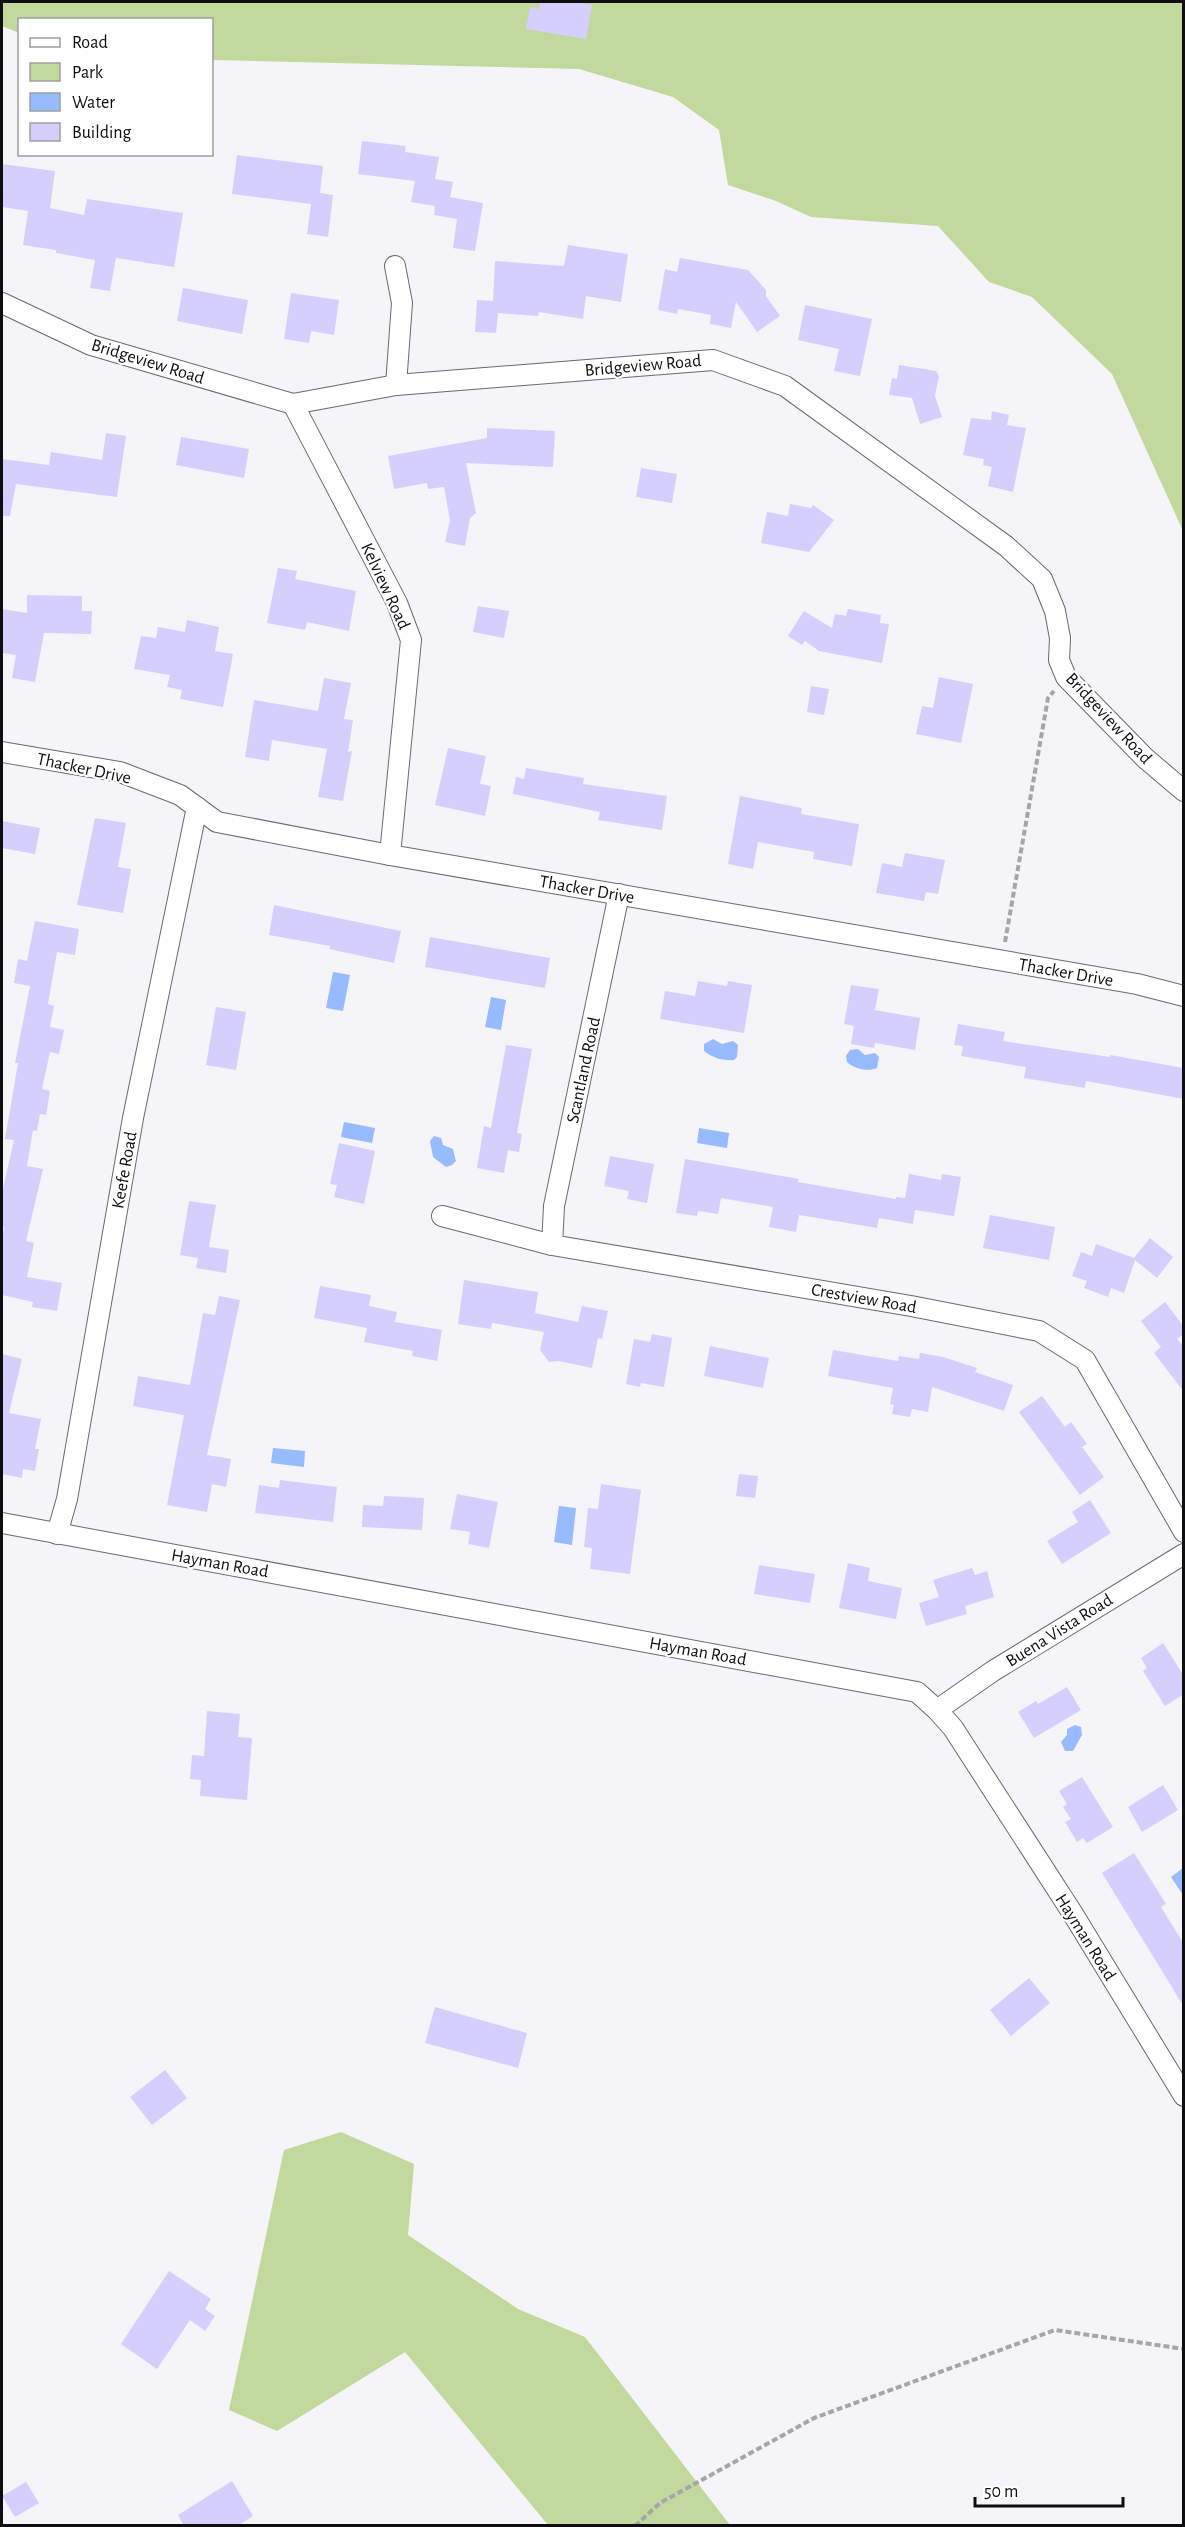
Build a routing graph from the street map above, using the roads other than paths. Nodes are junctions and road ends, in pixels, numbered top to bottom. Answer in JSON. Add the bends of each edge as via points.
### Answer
{"nodes":[{"id":1,"x":395,"y":266,"type":"dead end"},
{"id":2,"x":2,"y":303,"type":"edge"},
{"id":3,"x":396,"y":385,"type":"junction"},
{"id":4,"x":293,"y":404,"type":"junction"},
{"id":5,"x":2,"y":752,"type":"edge"},
{"id":6,"x":1184,"y":791,"type":"edge"},
{"id":7,"x":197,"y":807,"type":"junction"},
{"id":8,"x":390,"y":855,"type":"junction"},
{"id":9,"x":619,"y":894,"type":"junction"},
{"id":10,"x":1184,"y":996,"type":"edge"},
{"id":11,"x":442,"y":1216,"type":"dead end"},
{"id":12,"x":552,"y":1245,"type":"junction"},
{"id":13,"x":2,"y":1523,"type":"edge"},
{"id":14,"x":1184,"y":1532,"type":"edge"},
{"id":15,"x":57,"y":1534,"type":"junction"},
{"id":16,"x":1184,"y":1554,"type":"edge"},
{"id":17,"x":938,"y":1710,"type":"junction"},
{"id":18,"x":1184,"y":2096,"type":"edge"}],
"edges":[{"from":1,"to":3,"type":"street","via":[[402,303]]},
{"from":2,"to":4,"type":"street","name":"Bridgeview Road","via":[[91,345]]},
{"from":3,"to":4,"type":"street","name":"Bridgeview Road"},
{"from":3,"to":6,"type":"street","name":"Bridgeview Road","via":[[713,360],[784,386],[1006,546],[1042,579],[1055,610],[1059,660],[1066,677],[1145,758]]},
{"from":4,"to":8,"type":"street","name":"Kelview Road","via":[[397,603],[411,640]]},
{"from":5,"to":7,"type":"street","name":"Thacker Drive","via":[[120,772],[180,795]]},
{"from":7,"to":8,"type":"street","name":"Thacker Drive","via":[[218,822]]},
{"from":7,"to":15,"type":"street","name":"Keefe Road","via":[[133,1118],[67,1499]]},
{"from":8,"to":9,"type":"street","name":"Thacker Drive"},
{"from":9,"to":10,"type":"street","name":"Thacker Drive","via":[[1137,984]]},
{"from":9,"to":12,"type":"street","name":"Scantland Road","via":[[554,1206]]},
{"from":11,"to":12,"type":"street","name":"Crestview Road"},
{"from":12,"to":14,"type":"street","name":"Crestview Road","via":[[1039,1331],[1085,1360]]},
{"from":13,"to":15,"type":"street","name":"Hayman Road"},
{"from":15,"to":17,"type":"street","name":"Hayman Road","via":[[917,1692]]},
{"from":16,"to":17,"type":"street","name":"Buena Vista Road","via":[[993,1671]]},
{"from":17,"to":18,"type":"street","name":"Hayman Road","via":[[1073,1914]]}]}
